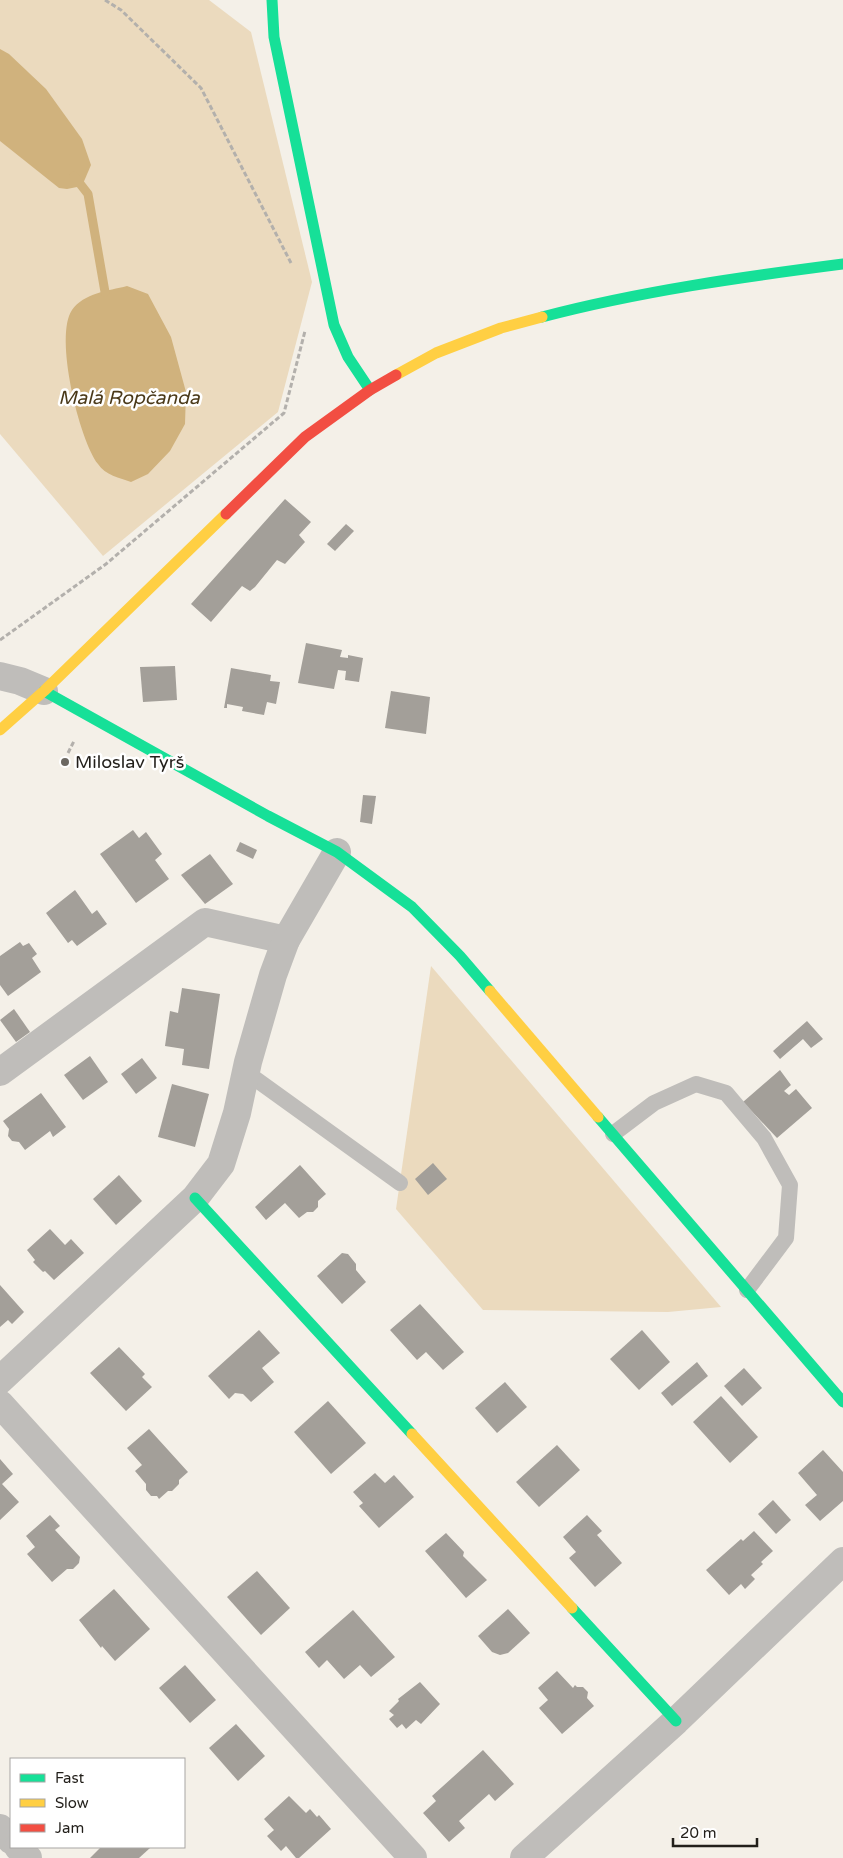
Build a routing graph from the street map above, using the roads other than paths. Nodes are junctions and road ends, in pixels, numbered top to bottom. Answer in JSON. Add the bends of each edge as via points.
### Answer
{"nodes":[{"id":1,"x":272,"y":0,"type":"edge"},
{"id":2,"x":843,"y":264,"type":"edge"},
{"id":3,"x":370,"y":390,"type":"junction"},
{"id":4,"x":0,"y":676,"type":"edge"},
{"id":5,"x":44,"y":691,"type":"junction"},
{"id":6,"x":0,"y":730,"type":"edge"},
{"id":7,"x":337,"y":852,"type":"junction"},
{"id":8,"x":286,"y":940,"type":"junction"},
{"id":9,"x":0,"y":1072,"type":"edge"},
{"id":10,"x":246,"y":1072,"type":"junction"},
{"id":11,"x":613,"y":1134,"type":"junction"},
{"id":12,"x":400,"y":1182,"type":"dead end"},
{"id":13,"x":195,"y":1198,"type":"junction"},
{"id":14,"x":747,"y":1290,"type":"junction"},
{"id":15,"x":0,"y":1380,"type":"edge"},
{"id":16,"x":843,"y":1402,"type":"edge"},
{"id":17,"x":0,"y":1404,"type":"edge"},
{"id":18,"x":843,"y":1561,"type":"edge"},
{"id":19,"x":676,"y":1721,"type":"junction"},
{"id":20,"x":0,"y":1828,"type":"edge"},
{"id":21,"x":10,"y":1839,"type":"edge"},
{"id":22,"x":19,"y":1848,"type":"edge"},
{"id":23,"x":28,"y":1858,"type":"edge"},
{"id":24,"x":413,"y":1858,"type":"edge"},
{"id":25,"x":524,"y":1858,"type":"edge"}],
"edges":[{"from":1,"to":3,"type":"street","via":[[274,37],[334,324],[348,357]]},
{"from":2,"to":3,"type":"street","via":[[715,281],[596,303],[501,328],[436,354]]},
{"from":3,"to":5,"type":"street","via":[[305,437]]},
{"from":4,"to":5,"type":"street","via":[[20,680]]},
{"from":5,"to":6,"type":"street"},
{"from":5,"to":7,"type":"street"},
{"from":7,"to":8,"type":"street"},
{"from":7,"to":11,"type":"street","via":[[412,907],[460,956]]},
{"from":8,"to":9,"type":"street","via":[[205,922]]},
{"from":8,"to":10,"type":"street"},
{"from":10,"to":12,"type":"lane"},
{"from":10,"to":13,"type":"street","via":[[221,1164]]},
{"from":11,"to":14,"type":"street"},
{"from":11,"to":14,"type":"lane","via":[[654,1103],[696,1084],[726,1093],[764,1138],[790,1185],[786,1238]]},
{"from":13,"to":15,"type":"street"},
{"from":13,"to":19,"type":"street"},
{"from":14,"to":16,"type":"street"},
{"from":17,"to":24,"type":"street"},
{"from":18,"to":19,"type":"street"},
{"from":19,"to":25,"type":"street"},
{"from":20,"to":21,"type":"street"},
{"from":22,"to":23,"type":"street"}]}
